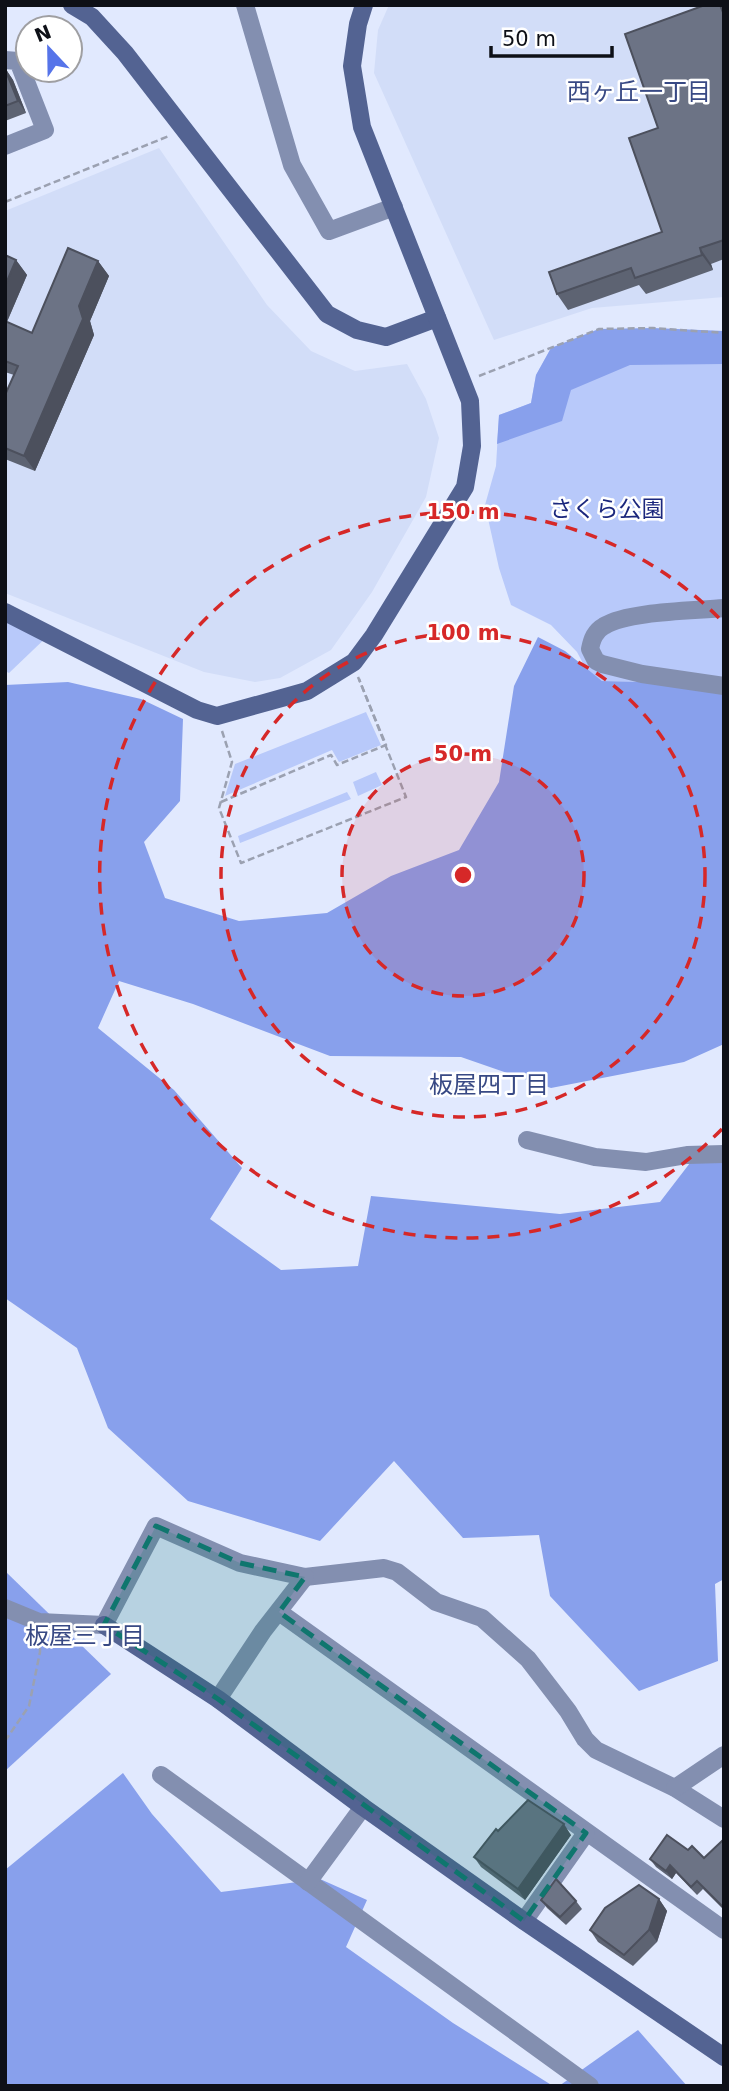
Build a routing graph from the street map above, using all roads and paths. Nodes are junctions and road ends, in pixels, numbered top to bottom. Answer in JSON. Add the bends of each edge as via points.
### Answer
{"nodes":[{"id":1,"x":72,"y":5,"type":"edge"},
{"id":2,"x":245,"y":5,"type":"edge"},
{"id":3,"x":358,"y":9,"type":"edge"},
{"id":4,"x":5,"y":60,"type":"edge"},
{"id":5,"x":185,"y":130,"type":"junction"},
{"id":6,"x":5,"y":146,"type":"edge"},
{"id":7,"x":5,"y":202,"type":"edge"},
{"id":8,"x":394,"y":207,"type":"junction"},
{"id":9,"x":437,"y":318,"type":"junction"},
{"id":10,"x":724,"y":332,"type":"edge"},
{"id":11,"x":463,"y":383,"type":"junction"},
{"id":12,"x":724,"y":608,"type":"edge"},
{"id":13,"x":5,"y":612,"type":"edge"},
{"id":14,"x":355,"y":671,"type":"dead end"},
{"id":15,"x":724,"y":686,"type":"edge"},
{"id":16,"x":221,"y":727,"type":"dead end"},
{"id":17,"x":386,"y":745,"type":"junction"},
{"id":18,"x":220,"y":802,"type":"junction"},
{"id":19,"x":527,"y":1140,"type":"dead end"},
{"id":20,"x":724,"y":1154,"type":"edge"},
{"id":21,"x":305,"y":1577,"type":"junction"},
{"id":22,"x":5,"y":1608,"type":"edge"},
{"id":23,"x":279,"y":1612,"type":"junction"},
{"id":24,"x":40,"y":1622,"type":"junction"},
{"id":25,"x":104,"y":1625,"type":"junction"},
{"id":26,"x":218,"y":1699,"type":"junction"},
{"id":27,"x":5,"y":1741,"type":"edge"},
{"id":28,"x":724,"y":1755,"type":"edge"},
{"id":29,"x":161,"y":1774,"type":"dead end"},
{"id":30,"x":675,"y":1788,"type":"junction"},
{"id":31,"x":363,"y":1807,"type":"junction"},
{"id":32,"x":724,"y":1819,"type":"edge"},
{"id":33,"x":586,"y":1833,"type":"junction"},
{"id":34,"x":308,"y":1882,"type":"junction"},
{"id":35,"x":524,"y":1920,"type":"junction"},
{"id":36,"x":724,"y":1930,"type":"edge"},
{"id":37,"x":724,"y":2057,"type":"edge"},
{"id":38,"x":590,"y":2086,"type":"edge"}],
"edges":[{"from":1,"to":5,"type":"street","via":[[92,17],[125,53]]},
{"from":2,"to":8,"type":"street","via":[[292,164],[329,231]]},
{"from":3,"to":8,"type":"street","via":[[352,66],[362,127]]},
{"from":4,"to":6,"type":"street","via":[[18,61],[45,130]]},
{"from":5,"to":7,"type":"path"},
{"from":5,"to":9,"type":"street","via":[[327,314],[357,330],[386,337]]},
{"from":8,"to":9,"type":"street"},
{"from":9,"to":11,"type":"street"},
{"from":10,"to":11,"type":"path","via":[[599,329]]},
{"from":11,"to":13,"type":"street","via":[[470,401],[472,446],[465,487],[354,662],[307,691],[235,712],[206,714]]},
{"from":12,"to":15,"type":"street","via":[[663,612],[611,622],[593,636],[590,649],[602,664]]},
{"from":14,"to":17,"type":"path"},
{"from":16,"to":18,"type":"path","via":[[232,762]]},
{"from":17,"to":18,"type":"path","via":[[337,765],[331,755]]},
{"from":17,"to":18,"type":"path","via":[[406,797],[241,863]]},
{"from":19,"to":20,"type":"street","via":[[595,1157],[646,1162]]},
{"from":21,"to":23,"type":"street"},
{"from":21,"to":25,"type":"street","via":[[240,1563],[156,1526]]},
{"from":21,"to":30,"type":"street","via":[[384,1568],[397,1572],[436,1602],[482,1618],[528,1659],[596,1750]]},
{"from":22,"to":24,"type":"street"},
{"from":23,"to":26,"type":"street"},
{"from":23,"to":33,"type":"street"},
{"from":24,"to":25,"type":"street"},
{"from":24,"to":27,"type":"path","via":[[40,1652],[29,1706]]},
{"from":25,"to":26,"type":"street"},
{"from":26,"to":31,"type":"street"},
{"from":28,"to":30,"type":"street"},
{"from":29,"to":34,"type":"street"},
{"from":30,"to":32,"type":"street"},
{"from":31,"to":34,"type":"street"},
{"from":31,"to":35,"type":"street"},
{"from":33,"to":35,"type":"street"},
{"from":33,"to":36,"type":"street"},
{"from":34,"to":38,"type":"street"},
{"from":35,"to":37,"type":"street"}]}
